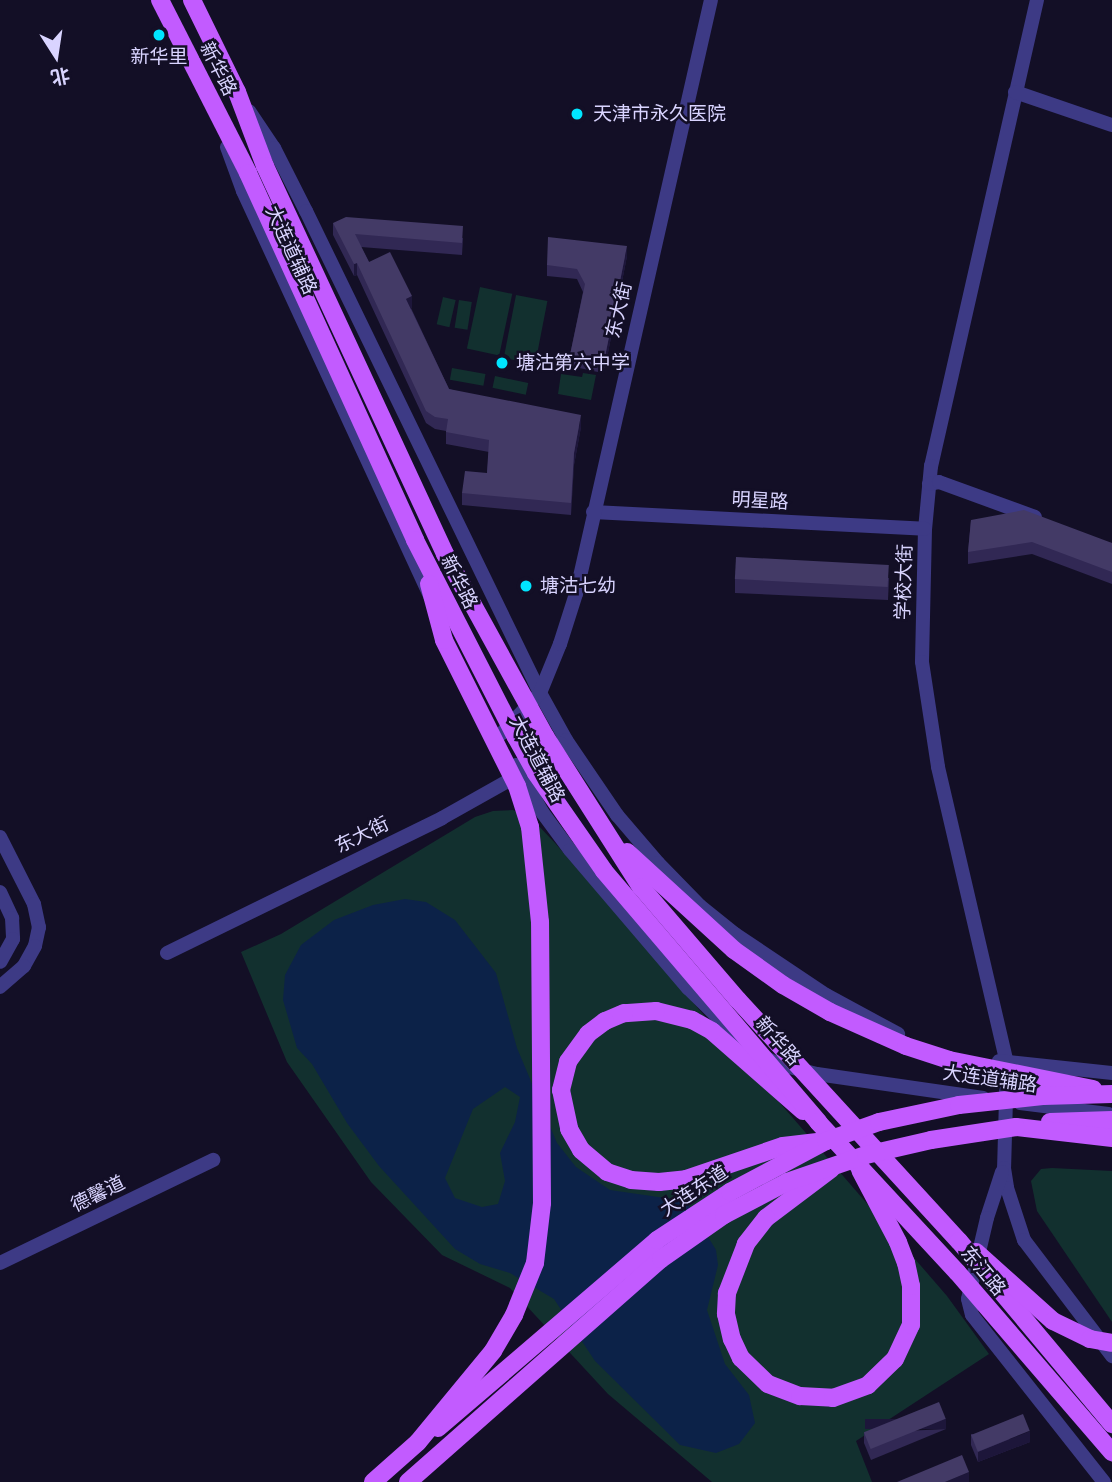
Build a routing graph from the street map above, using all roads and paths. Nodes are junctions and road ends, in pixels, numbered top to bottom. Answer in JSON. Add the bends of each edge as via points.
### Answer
{"nodes":[{"id":1,"x":160,"y":0,"type":"edge"},
{"id":2,"x":192,"y":0,"type":"edge"},
{"id":3,"x":710,"y":0,"type":"edge"},
{"id":4,"x":1037,"y":0,"type":"edge"},
{"id":5,"x":237,"y":92,"type":"junction"},
{"id":6,"x":1015,"y":92,"type":"junction"},
{"id":7,"x":211,"y":103,"type":"junction"},
{"id":8,"x":1112,"y":125,"type":"edge"},
{"id":9,"x":929,"y":484,"type":"junction"},
{"id":10,"x":593,"y":512,"type":"junction"},
{"id":11,"x":1050,"y":522,"type":"edge"},
{"id":12,"x":925,"y":529,"type":"junction"},
{"id":13,"x":415,"y":540,"type":"junction"},
{"id":14,"x":540,"y":693,"type":"junction"},
{"id":15,"x":501,"y":734,"type":"junction"},
{"id":16,"x":566,"y":740,"type":"junction"},
{"id":17,"x":520,"y":774,"type":"junction"},
{"id":18,"x":608,"y":834,"type":"junction"},
{"id":19,"x":0,"y":837,"type":"edge"},
{"id":20,"x":0,"y":892,"type":"edge"},
{"id":21,"x":167,"y":953,"type":"dead end"},
{"id":22,"x":0,"y":962,"type":"edge"},
{"id":23,"x":0,"y":987,"type":"edge"},
{"id":24,"x":1007,"y":1063,"type":"junction"},
{"id":25,"x":1112,"y":1073,"type":"edge"},
{"id":26,"x":1111,"y":1094,"type":"edge"},
{"id":27,"x":1007,"y":1101,"type":"junction"},
{"id":28,"x":834,"y":1106,"type":"joint"},
{"id":29,"x":1112,"y":1115,"type":"edge"},
{"id":30,"x":1112,"y":1120,"type":"edge"},
{"id":31,"x":818,"y":1122,"type":"junction"},
{"id":32,"x":1016,"y":1127,"type":"junction"},
{"id":33,"x":1112,"y":1138,"type":"edge"},
{"id":34,"x":826,"y":1141,"type":"junction"},
{"id":35,"x":213,"y":1160,"type":"dead end"},
{"id":36,"x":839,"y":1164,"type":"junction"},
{"id":37,"x":1004,"y":1168,"type":"junction"},
{"id":38,"x":860,"y":1170,"type":"junction"},
{"id":39,"x":959,"y":1241,"type":"junction"},
{"id":40,"x":0,"y":1263,"type":"edge"},
{"id":41,"x":1112,"y":1343,"type":"edge"},
{"id":42,"x":1112,"y":1356,"type":"edge"},
{"id":43,"x":1112,"y":1424,"type":"edge"},
{"id":44,"x":418,"y":1442,"type":"junction"},
{"id":45,"x":1112,"y":1452,"type":"edge"},
{"id":46,"x":373,"y":1482,"type":"edge"},
{"id":47,"x":408,"y":1482,"type":"edge"},
{"id":48,"x":1104,"y":1482,"type":"edge"}],
"edges":[{"from":1,"to":7,"type":"main road","name":"新华路"},
{"from":2,"to":5,"type":"main road","name":"新华路"},
{"from":3,"to":10,"type":"street","name":"东大街"},
{"from":4,"to":6,"type":"street","name":"学校大街"},
{"from":5,"to":14,"type":"street","name":"大连道辅路","via":[[274,148],[306,211]]},
{"from":5,"to":18,"type":"main road","name":"新华路","bridge":true,"via":[[265,166],[445,554],[545,736]]},
{"from":6,"to":8,"type":"street"},
{"from":6,"to":9,"type":"street","name":"学校大街"},
{"from":7,"to":13,"type":"main road","name":"新华路","via":[[248,173]]},
{"from":7,"to":15,"type":"street","name":"大连道辅路","via":[[243,191],[308,335],[401,536]]},
{"from":9,"to":11,"type":"street","via":[[939,482]]},
{"from":9,"to":12,"type":"street","name":"学校大街"},
{"from":10,"to":12,"type":"street","name":"明星路"},
{"from":10,"to":14,"type":"street","name":"东大街","via":[[572,607]]},
{"from":12,"to":24,"type":"street","name":"学校大街","via":[[922,662],[936,754]]},
{"from":13,"to":31,"type":"main road","name":"新华路","bridge":true,"via":[[516,737],[569,822],[634,908]]},
{"from":13,"to":44,"type":"main road","bridge":true,"via":[[444,640],[517,786],[530,827],[540,922],[542,1203],[537,1256],[514,1315],[493,1351]]},
{"from":14,"to":15,"type":"street","name":"东大街"},
{"from":14,"to":16,"type":"street","name":"大连道辅路"},
{"from":15,"to":17,"type":"street","name":"大连道辅路"},
{"from":16,"to":17,"type":"street","name":"东大街"},
{"from":16,"to":24,"type":"street","name":"大连道辅路","via":[[617,815],[658,863],[700,906],[779,966],[894,1032],[946,1052]]},
{"from":17,"to":21,"type":"street","name":"东大街","via":[[442,818]]},
{"from":17,"to":27,"type":"street","name":"大连道辅路","via":[[570,850],[688,988],[722,1025],[765,1058],[817,1074]]},
{"from":18,"to":26,"type":"main road","bridge":true,"via":[[734,950],[830,1013],[949,1060]]},
{"from":18,"to":28,"type":"main road","name":"新华路","bridge":true,"via":[[660,912]]},
{"from":19,"to":23,"type":"street","via":[[34,904],[38,927],[35,946],[24,966]]},
{"from":20,"to":22,"type":"street","via":[[12,918],[13,939]]},
{"from":24,"to":25,"type":"street","name":"大连道辅路"},
{"from":24,"to":27,"type":"street","name":"学校大街"},
{"from":26,"to":34,"type":"main road","name":"大连东道","bridge":true,"via":[[959,1105],[879,1122]]},
{"from":27,"to":29,"type":"street","name":"大连道辅路"},
{"from":27,"to":37,"type":"street","name":"学校大街"},
{"from":28,"to":39,"type":"main road","name":"东江路","bridge":true},
{"from":30,"to":32,"type":"main road","name":"大连东道"},
{"from":31,"to":34,"type":"main road","bridge":true,"via":[[712,1031],[663,1012],[634,1011],[605,1021],[579,1044],[563,1078],[562,1103],[575,1141],[597,1166],[631,1180],[686,1179],[783,1146]]},
{"from":31,"to":38,"type":"main road","name":"东江路","bridge":true},
{"from":32,"to":33,"type":"main road"},
{"from":32,"to":36,"type":"main road","name":"大连东道","bridge":true,"via":[[909,1145]]},
{"from":34,"to":44,"type":"main road","name":"大连东道","bridge":true,"via":[[730,1192],[657,1240],[458,1414]]},
{"from":35,"to":40,"type":"street","name":"德馨道"},
{"from":36,"to":38,"type":"main road","bridge":true,"via":[[766,1219],[746,1244],[727,1293],[726,1314],[741,1358],[768,1384],[800,1396],[833,1398],[868,1385],[895,1359],[911,1325],[906,1264]]},
{"from":36,"to":47,"type":"main road","name":"大连东道","bridge":true,"via":[[763,1194],[682,1242]]},
{"from":37,"to":42,"type":"street","via":[[1024,1240]]},
{"from":37,"to":48,"type":"street","via":[[968,1299],[972,1315]]},
{"from":38,"to":45,"type":"main road","name":"东江路","bridge":true,"via":[[957,1272]]},
{"from":39,"to":41,"type":"main road","bridge":true,"via":[[1053,1321],[1090,1339]]},
{"from":39,"to":43,"type":"main road","name":"东江路","bridge":true},
{"from":44,"to":46,"type":"main road","name":"大连东道"}]}
